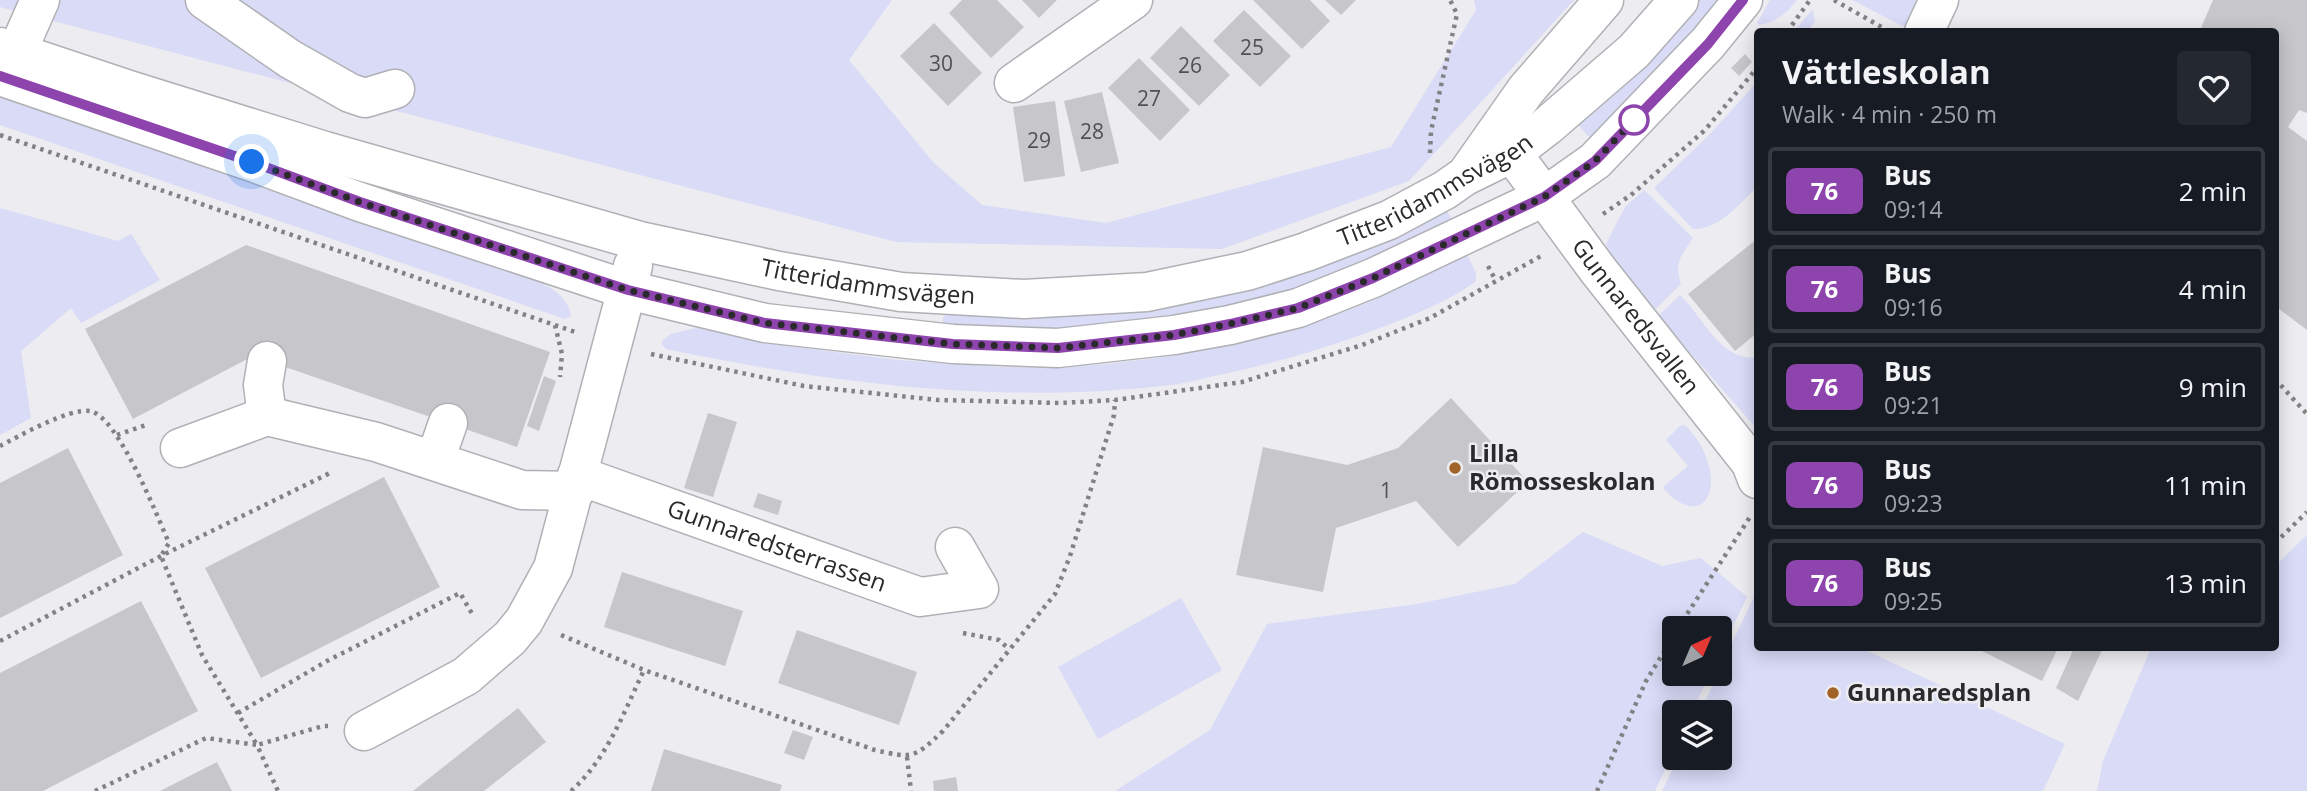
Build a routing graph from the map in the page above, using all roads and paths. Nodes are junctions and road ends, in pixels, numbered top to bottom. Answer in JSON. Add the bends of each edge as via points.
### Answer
{"nodes":[{"id":1,"x":40,"y":0,"type":"edge"},
{"id":2,"x":205,"y":0,"type":"edge"},
{"id":3,"x":1133,"y":0,"type":"edge"},
{"id":4,"x":1604,"y":0,"type":"edge"},
{"id":5,"x":1679,"y":0,"type":"edge"},
{"id":6,"x":1743,"y":0,"type":"edge"},
{"id":7,"x":1811,"y":0,"type":"edge"},
{"id":8,"x":1834,"y":0,"type":"edge"},
{"id":9,"x":1939,"y":0,"type":"edge"},
{"id":10,"x":1790,"y":28,"type":"edge"},
{"id":11,"x":1883,"y":28,"type":"edge"},
{"id":12,"x":1926,"y":28,"type":"edge"},
{"id":13,"x":7,"y":63,"type":"edge"},
{"id":14,"x":1014,"y":83,"type":"dead end"},
{"id":15,"x":395,"y":89,"type":"dead end"},
{"id":16,"x":1512,"y":153,"type":"junction"},
{"id":17,"x":1465,"y":176,"type":"junction"},
{"id":18,"x":1544,"y":197,"type":"junction"},
{"id":19,"x":640,"y":241,"type":"junction"},
{"id":20,"x":628,"y":290,"type":"junction"},
{"id":21,"x":267,"y":361,"type":"dead end"},
{"id":22,"x":2279,"y":384,"type":"edge"},
{"id":23,"x":1115,"y":400,"type":"dead end"},
{"id":24,"x":2307,"y":414,"type":"edge"},
{"id":25,"x":267,"y":416,"type":"junction"},
{"id":26,"x":448,"y":423,"type":"dead end"},
{"id":27,"x":0,"y":446,"type":"edge"},
{"id":28,"x":180,"y":448,"type":"dead end"},
{"id":29,"x":435,"y":460,"type":"junction"},
{"id":30,"x":339,"y":468,"type":"dead end"},
{"id":31,"x":1754,"y":471,"type":"edge"},
{"id":32,"x":576,"y":483,"type":"junction"},
{"id":33,"x":1754,"y":511,"type":"edge"},
{"id":34,"x":2307,"y":512,"type":"edge"},
{"id":35,"x":2279,"y":539,"type":"edge"},
{"id":36,"x":955,"y":547,"type":"dead end"},
{"id":37,"x":161,"y":556,"type":"junction"},
{"id":38,"x":1686,"y":616,"type":"edge"},
{"id":39,"x":478,"y":623,"type":"dead end"},
{"id":40,"x":565,"y":636,"type":"dead end"},
{"id":41,"x":0,"y":640,"type":"edge"},
{"id":42,"x":1662,"y":655,"type":"edge"},
{"id":43,"x":644,"y":670,"type":"junction"},
{"id":44,"x":238,"y":713,"type":"junction"},
{"id":45,"x":364,"y":731,"type":"joint"},
{"id":46,"x":257,"y":745,"type":"junction"},
{"id":47,"x":906,"y":757,"type":"junction"},
{"id":48,"x":95,"y":791,"type":"edge"},
{"id":49,"x":278,"y":791,"type":"edge"},
{"id":50,"x":571,"y":791,"type":"edge"},
{"id":51,"x":911,"y":791,"type":"edge"},
{"id":52,"x":1597,"y":791,"type":"edge"}],
"edges":[{"from":1,"to":13,"type":"street"},
{"from":2,"to":15,"type":"street","via":[[290,59],[351,93],[365,99]]},
{"from":3,"to":14,"type":"street"},
{"from":4,"to":17,"type":"street","via":[[1526,90]]},
{"from":5,"to":16,"type":"street","name":"Titteridammsvägen","via":[[1634,51]]},
{"from":6,"to":18,"type":"street","name":"Titteridammsvägen","via":[[1708,44],[1595,161]]},
{"from":7,"to":10,"type":"path"},
{"from":8,"to":11,"type":"path"},
{"from":9,"to":12,"type":"street"},
{"from":13,"to":19,"type":"street","name":"Titteridammsvägen"},
{"from":13,"to":20,"type":"street","name":"Titteridammsvägen","via":[[360,202]]},
{"from":16,"to":17,"type":"street","name":"Titteridammsvägen"},
{"from":16,"to":18,"type":"street","name":"Gunnaredsvallen"},
{"from":17,"to":19,"type":"street","name":"Titteridammsvägen","via":[[1389,220],[1306,253],[1147,292],[1024,299],[901,292]]},
{"from":18,"to":20,"type":"street","name":"Titteridammsvägen","via":[[1373,278],[1298,308],[1174,335],[1058,348],[953,344],[778,325]]},
{"from":18,"to":31,"type":"street","name":"Gunnaredsvallen"},
{"from":19,"to":20,"type":"street"},
{"from":20,"to":32,"type":"street"},
{"from":21,"to":25,"type":"street","via":[[263,385]]},
{"from":22,"to":24,"type":"path"},
{"from":23,"to":47,"type":"path","via":[[1055,594],[943,731],[924,749]]},
{"from":25,"to":28,"type":"street"},
{"from":25,"to":29,"type":"street","name":"Gunnaredsterrassen"},
{"from":26,"to":29,"type":"street"},
{"from":27,"to":37,"type":"path","via":[[76,413],[91,411],[102,418],[117,435],[169,543]]},
{"from":29,"to":32,"type":"street","name":"Gunnaredsterrassen","via":[[522,490]]},
{"from":30,"to":37,"type":"path"},
{"from":32,"to":36,"type":"street","name":"Gunnaredsterrassen","via":[[838,561],[920,597],[979,589]]},
{"from":32,"to":45,"type":"street","via":[[552,568],[510,638],[466,676]]},
{"from":33,"to":38,"type":"path"},
{"from":34,"to":35,"type":"path"},
{"from":37,"to":41,"type":"path"},
{"from":37,"to":44,"type":"path","via":[[202,655]]},
{"from":39,"to":44,"type":"path","via":[[460,593]]},
{"from":40,"to":43,"type":"path"},
{"from":42,"to":52,"type":"path"},
{"from":43,"to":47,"type":"path"},
{"from":43,"to":50,"type":"path","via":[[605,750]]},
{"from":44,"to":46,"type":"path"},
{"from":45,"to":46,"type":"path","via":[[323,726]]},
{"from":46,"to":48,"type":"path","via":[[206,738]]},
{"from":46,"to":49,"type":"path"},
{"from":47,"to":51,"type":"path"}]}
